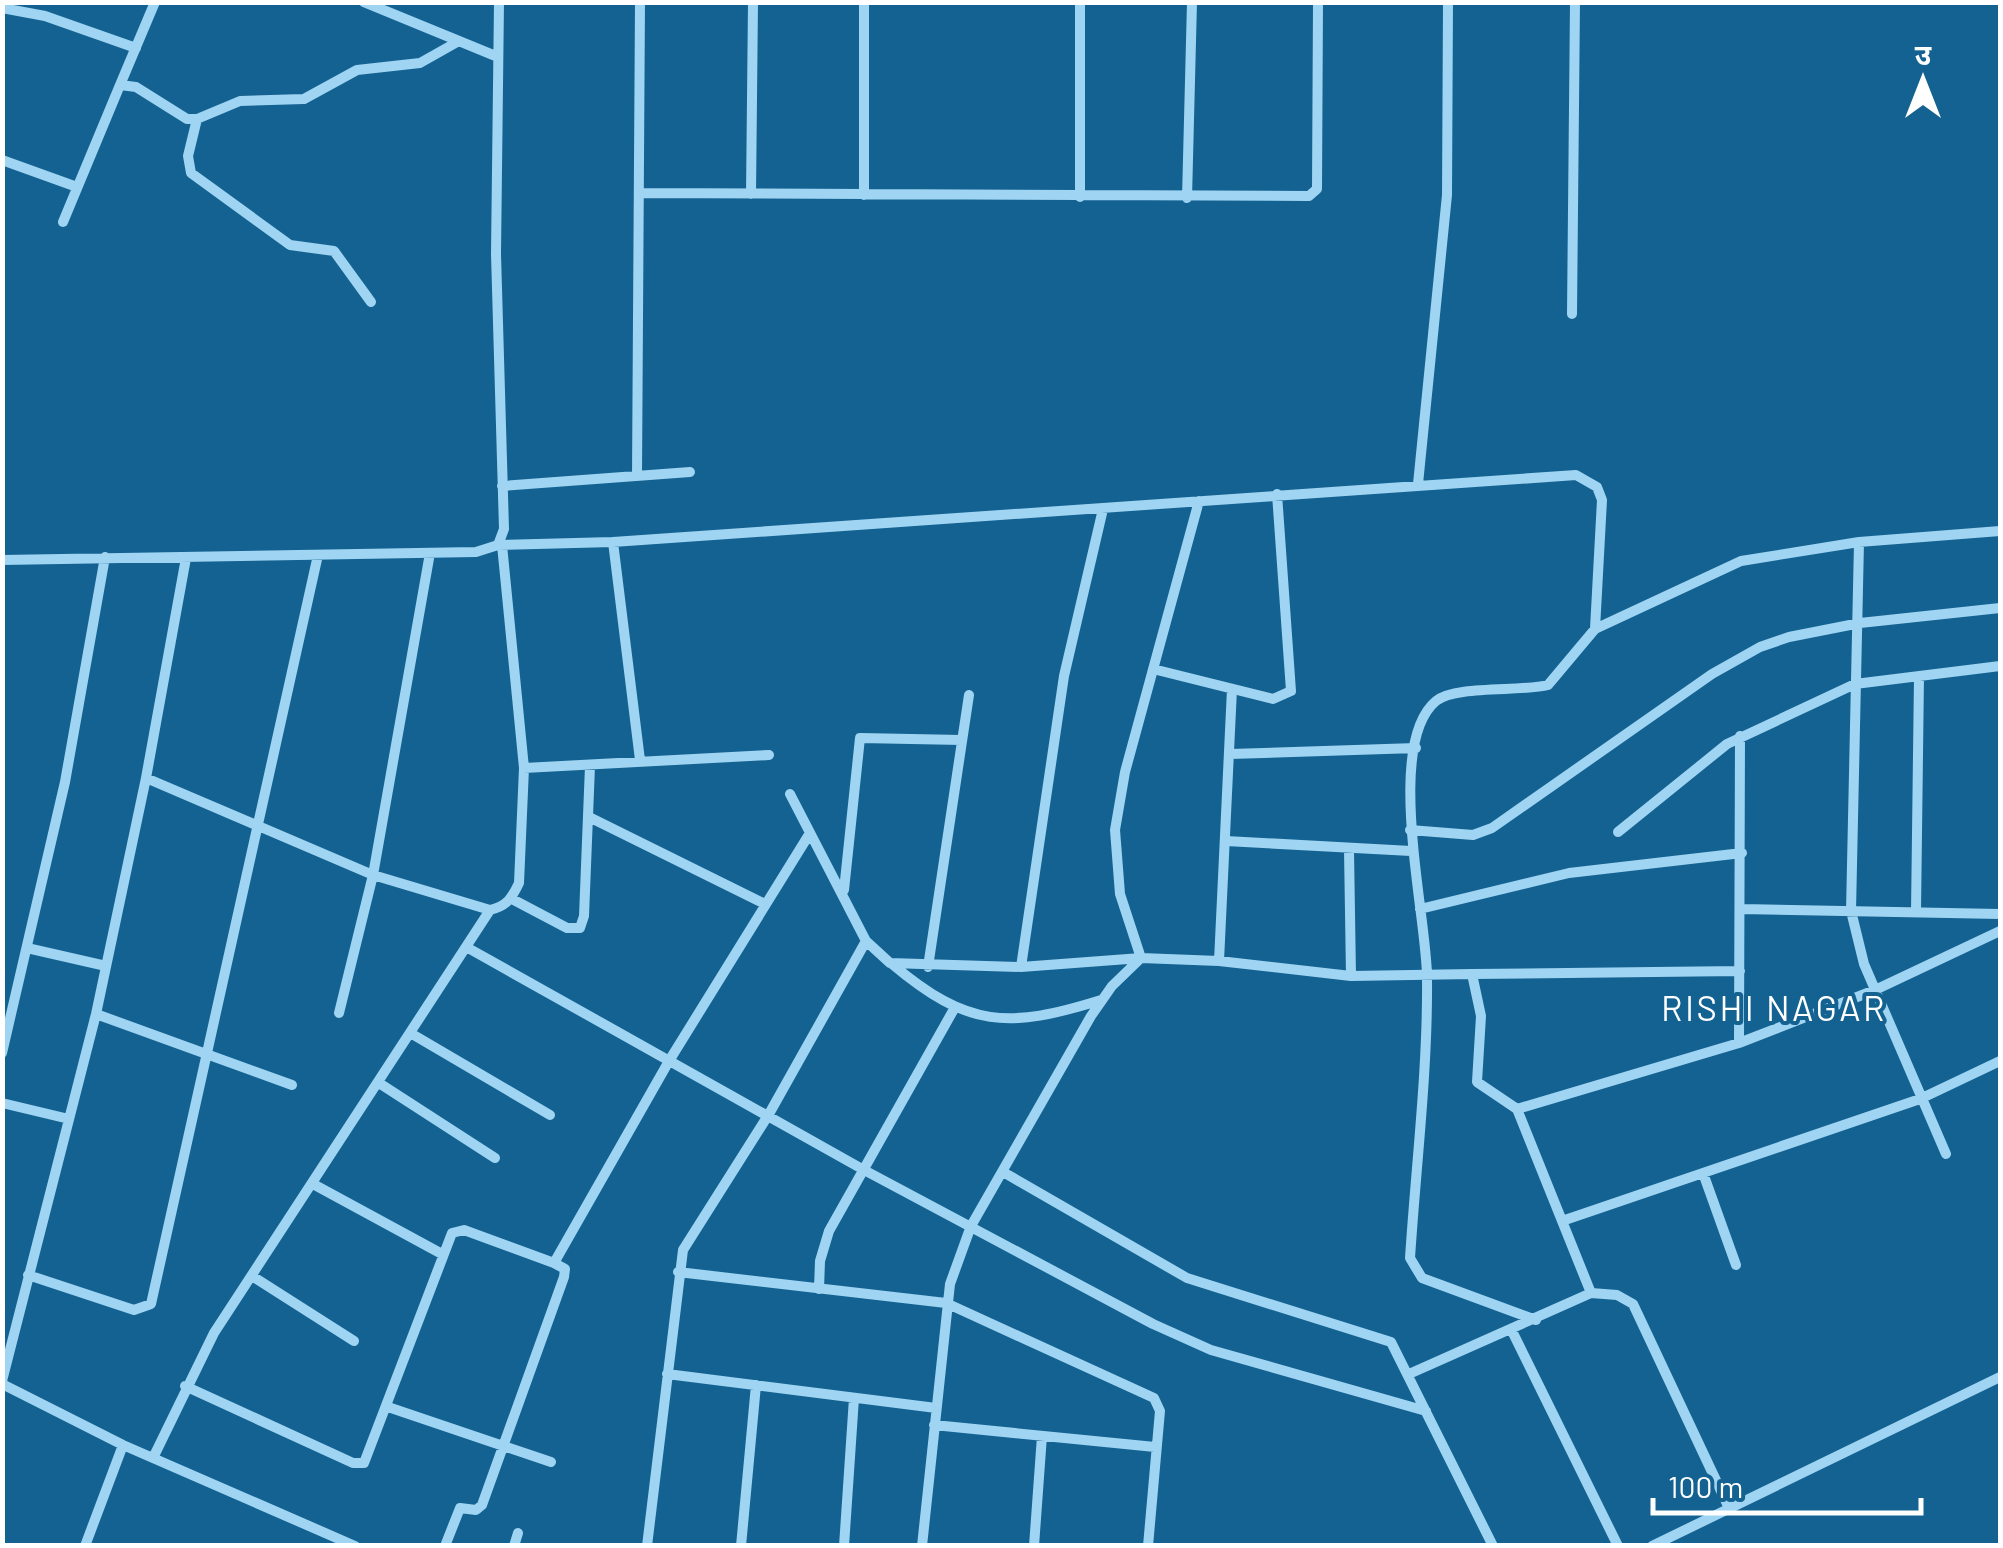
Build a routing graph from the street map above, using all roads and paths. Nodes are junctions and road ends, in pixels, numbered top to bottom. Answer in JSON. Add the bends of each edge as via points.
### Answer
{"nodes":[{"id":1,"x":155,"y":2,"type":"edge"},
{"id":2,"x":364,"y":2,"type":"edge"},
{"id":3,"x":499,"y":2,"type":"edge"},
{"id":4,"x":640,"y":2,"type":"edge"},
{"id":5,"x":752,"y":2,"type":"edge"},
{"id":6,"x":864,"y":2,"type":"edge"},
{"id":7,"x":1080,"y":2,"type":"edge"},
{"id":8,"x":1192,"y":2,"type":"edge"},
{"id":9,"x":1318,"y":2,"type":"edge"},
{"id":10,"x":1448,"y":2,"type":"edge"},
{"id":11,"x":1575,"y":2,"type":"edge"},
{"id":12,"x":2,"y":8,"type":"edge"},
{"id":13,"x":459,"y":41,"type":"junction"},
{"id":14,"x":136,"y":48,"type":"junction"},
{"id":15,"x":498,"y":57,"type":"junction"},
{"id":16,"x":120,"y":85,"type":"junction"},
{"id":17,"x":197,"y":120,"type":"junction"},
{"id":18,"x":2,"y":160,"type":"edge"},
{"id":19,"x":77,"y":187,"type":"junction"},
{"id":20,"x":639,"y":194,"type":"junction"},
{"id":21,"x":751,"y":194,"type":"junction"},
{"id":22,"x":864,"y":195,"type":"junction"},
{"id":23,"x":1080,"y":197,"type":"junction"},
{"id":24,"x":1187,"y":198,"type":"junction"},
{"id":25,"x":63,"y":222,"type":"dead end"},
{"id":26,"x":371,"y":302,"type":"dead end"},
{"id":27,"x":1572,"y":314,"type":"dead end"},
{"id":28,"x":690,"y":472,"type":"dead end"},
{"id":29,"x":637,"y":476,"type":"junction"},
{"id":30,"x":1418,"y":484,"type":"junction"},
{"id":31,"x":502,"y":486,"type":"junction"},
{"id":32,"x":1277,"y":494,"type":"junction"},
{"id":33,"x":1199,"y":501,"type":"junction"},
{"id":34,"x":1102,"y":509,"type":"junction"},
{"id":35,"x":2000,"y":531,"type":"edge"},
{"id":36,"x":613,"y":542,"type":"junction"},
{"id":37,"x":1859,"y":542,"type":"junction"},
{"id":38,"x":500,"y":546,"type":"junction"},
{"id":39,"x":430,"y":553,"type":"junction"},
{"id":40,"x":318,"y":556,"type":"junction"},
{"id":41,"x":105,"y":557,"type":"junction"},
{"id":42,"x":186,"y":558,"type":"junction"},
{"id":43,"x":2,"y":560,"type":"edge"},
{"id":44,"x":2000,"y":608,"type":"edge"},
{"id":45,"x":1860,"y":623,"type":"junction"},
{"id":46,"x":1595,"y":629,"type":"junction"},
{"id":47,"x":2000,"y":666,"type":"edge"},
{"id":48,"x":1153,"y":669,"type":"junction"},
{"id":49,"x":1919,"y":676,"type":"junction"},
{"id":50,"x":1855,"y":684,"type":"junction"},
{"id":51,"x":1232,"y":689,"type":"junction"},
{"id":52,"x":969,"y":695,"type":"dead end"},
{"id":53,"x":1740,"y":736,"type":"junction"},
{"id":54,"x":962,"y":740,"type":"junction"},
{"id":55,"x":1416,"y":748,"type":"junction"},
{"id":56,"x":1230,"y":754,"type":"junction"},
{"id":57,"x":769,"y":755,"type":"dead end"},
{"id":58,"x":640,"y":760,"type":"junction"},
{"id":59,"x":590,"y":766,"type":"junction"},
{"id":60,"x":524,"y":768,"type":"junction"},
{"id":61,"x":146,"y":778,"type":"junction"},
{"id":62,"x":790,"y":794,"type":"dead end"},
{"id":63,"x":590,"y":817,"type":"junction"},
{"id":64,"x":256,"y":826,"type":"junction"},
{"id":65,"x":1410,"y":830,"type":"junction"},
{"id":66,"x":1618,"y":832,"type":"dead end"},
{"id":67,"x":810,"y":833,"type":"junction"},
{"id":68,"x":1226,"y":841,"type":"junction"},
{"id":69,"x":1348,"y":850,"type":"junction"},
{"id":70,"x":1411,"y":851,"type":"junction"},
{"id":71,"x":1742,"y":853,"type":"junction"},
{"id":72,"x":373,"y":874,"type":"junction"},
{"id":73,"x":844,"y":890,"type":"junction"},
{"id":74,"x":512,"y":900,"type":"junction"},
{"id":75,"x":765,"y":904,"type":"junction"},
{"id":76,"x":1741,"y":908,"type":"junction"},
{"id":77,"x":490,"y":910,"type":"junction"},
{"id":78,"x":1420,"y":910,"type":"junction"},
{"id":79,"x":1851,"y":911,"type":"junction"},
{"id":80,"x":1916,"y":912,"type":"junction"},
{"id":81,"x":2000,"y":914,"type":"edge"},
{"id":82,"x":2000,"y":931,"type":"edge"},
{"id":83,"x":866,"y":940,"type":"junction"},
{"id":84,"x":27,"y":948,"type":"junction"},
{"id":85,"x":468,"y":948,"type":"junction"},
{"id":86,"x":1141,"y":958,"type":"junction"},
{"id":87,"x":1219,"y":961,"type":"junction"},
{"id":88,"x":890,"y":963,"type":"junction"},
{"id":89,"x":106,"y":966,"type":"junction"},
{"id":90,"x":928,"y":967,"type":"junction"},
{"id":91,"x":1021,"y":967,"type":"junction"},
{"id":92,"x":1740,"y":971,"type":"junction"},
{"id":93,"x":1472,"y":974,"type":"junction"},
{"id":94,"x":1351,"y":976,"type":"junction"},
{"id":95,"x":1427,"y":976,"type":"junction"},
{"id":96,"x":1876,"y":990,"type":"junction"},
{"id":97,"x":1102,"y":1000,"type":"junction"},
{"id":98,"x":954,"y":1009,"type":"junction"},
{"id":99,"x":339,"y":1013,"type":"dead end"},
{"id":100,"x":96,"y":1014,"type":"junction"},
{"id":101,"x":412,"y":1034,"type":"junction"},
{"id":102,"x":1739,"y":1043,"type":"junction"},
{"id":103,"x":206,"y":1050,"type":"junction"},
{"id":104,"x":2,"y":1054,"type":"edge"},
{"id":105,"x":670,"y":1061,"type":"junction"},
{"id":106,"x":2000,"y":1061,"type":"edge"},
{"id":107,"x":378,"y":1083,"type":"junction"},
{"id":108,"x":292,"y":1085,"type":"dead end"},
{"id":109,"x":1920,"y":1098,"type":"junction"},
{"id":110,"x":2,"y":1103,"type":"edge"},
{"id":111,"x":1517,"y":1109,"type":"junction"},
{"id":112,"x":550,"y":1114,"type":"dead end"},
{"id":113,"x":769,"y":1114,"type":"junction"},
{"id":114,"x":69,"y":1119,"type":"junction"},
{"id":115,"x":1946,"y":1154,"type":"dead end"},
{"id":116,"x":495,"y":1158,"type":"dead end"},
{"id":117,"x":864,"y":1170,"type":"junction"},
{"id":118,"x":1003,"y":1172,"type":"junction"},
{"id":119,"x":1703,"y":1173,"type":"junction"},
{"id":120,"x":312,"y":1184,"type":"junction"},
{"id":121,"x":1562,"y":1220,"type":"junction"},
{"id":122,"x":971,"y":1226,"type":"junction"},
{"id":123,"x":442,"y":1254,"type":"junction"},
{"id":124,"x":554,"y":1262,"type":"junction"},
{"id":125,"x":1736,"y":1264,"type":"dead end"},
{"id":126,"x":678,"y":1272,"type":"junction"},
{"id":127,"x":28,"y":1275,"type":"junction"},
{"id":128,"x":252,"y":1276,"type":"junction"},
{"id":129,"x":819,"y":1289,"type":"junction"},
{"id":130,"x":1591,"y":1293,"type":"junction"},
{"id":131,"x":946,"y":1304,"type":"junction"},
{"id":132,"x":1536,"y":1320,"type":"junction"},
{"id":133,"x":1512,"y":1331,"type":"junction"},
{"id":134,"x":354,"y":1341,"type":"dead end"},
{"id":135,"x":668,"y":1374,"type":"junction"},
{"id":136,"x":1409,"y":1374,"type":"junction"},
{"id":137,"x":2000,"y":1377,"type":"edge"},
{"id":138,"x":2,"y":1382,"type":"edge"},
{"id":139,"x":756,"y":1385,"type":"junction"},
{"id":140,"x":185,"y":1386,"type":"junction"},
{"id":141,"x":854,"y":1398,"type":"junction"},
{"id":142,"x":388,"y":1407,"type":"junction"},
{"id":143,"x":936,"y":1408,"type":"junction"},
{"id":144,"x":1426,"y":1412,"type":"junction"},
{"id":145,"x":934,"y":1425,"type":"junction"},
{"id":146,"x":1042,"y":1436,"type":"junction"},
{"id":147,"x":123,"y":1444,"type":"junction"},
{"id":148,"x":504,"y":1446,"type":"junction"},
{"id":149,"x":1155,"y":1447,"type":"junction"},
{"id":150,"x":153,"y":1458,"type":"junction"},
{"id":151,"x":551,"y":1462,"type":"dead end"},
{"id":152,"x":1730,"y":1508,"type":"junction"},
{"id":153,"x":518,"y":1533,"type":"dead end"},
{"id":154,"x":85,"y":1546,"type":"edge"},
{"id":155,"x":355,"y":1546,"type":"edge"},
{"id":156,"x":445,"y":1546,"type":"edge"},
{"id":157,"x":514,"y":1546,"type":"edge"},
{"id":158,"x":647,"y":1546,"type":"edge"},
{"id":159,"x":742,"y":1546,"type":"edge"},
{"id":160,"x":844,"y":1546,"type":"edge"},
{"id":161,"x":922,"y":1546,"type":"edge"},
{"id":162,"x":1034,"y":1546,"type":"edge"},
{"id":163,"x":1148,"y":1546,"type":"edge"},
{"id":164,"x":1494,"y":1546,"type":"edge"},
{"id":165,"x":1618,"y":1546,"type":"edge"},
{"id":166,"x":1652,"y":1546,"type":"edge"}],
"edges":[{"from":1,"to":14,"type":"street"},
{"from":2,"to":13,"type":"street"},
{"from":3,"to":15,"type":"street"},
{"from":4,"to":20,"type":"street"},
{"from":5,"to":21,"type":"street"},
{"from":6,"to":22,"type":"street"},
{"from":7,"to":23,"type":"street"},
{"from":8,"to":24,"type":"street"},
{"from":9,"to":24,"type":"street","via":[[1317,189],[1298,199]]},
{"from":10,"to":30,"type":"street","via":[[1447,195]]},
{"from":11,"to":27,"type":"street"},
{"from":12,"to":14,"type":"street"},
{"from":13,"to":15,"type":"street"},
{"from":13,"to":17,"type":"street","via":[[420,63],[357,70],[304,99],[240,101]]},
{"from":14,"to":16,"type":"street"},
{"from":15,"to":31,"type":"street"},
{"from":16,"to":17,"type":"street"},
{"from":16,"to":19,"type":"street"},
{"from":17,"to":26,"type":"street","via":[[191,173],[290,245],[334,250]]},
{"from":18,"to":19,"type":"street"},
{"from":19,"to":25,"type":"street"},
{"from":20,"to":21,"type":"street"},
{"from":20,"to":29,"type":"street"},
{"from":21,"to":22,"type":"street"},
{"from":22,"to":23,"type":"street"},
{"from":23,"to":24,"type":"street"},
{"from":28,"to":29,"type":"street"},
{"from":29,"to":31,"type":"street"},
{"from":30,"to":32,"type":"street"},
{"from":30,"to":46,"type":"street","via":[[1588,479],[1602,500]]},
{"from":31,"to":38,"type":"street"},
{"from":32,"to":33,"type":"street"},
{"from":32,"to":51,"type":"street","via":[[1292,691],[1274,699]]},
{"from":33,"to":34,"type":"street"},
{"from":33,"to":48,"type":"street"},
{"from":34,"to":36,"type":"street"},
{"from":34,"to":91,"type":"street","via":[[1064,676]]},
{"from":35,"to":37,"type":"street"},
{"from":36,"to":38,"type":"street"},
{"from":36,"to":58,"type":"street"},
{"from":37,"to":45,"type":"street"},
{"from":37,"to":46,"type":"street","via":[[1740,561]]},
{"from":38,"to":39,"type":"street"},
{"from":38,"to":60,"type":"street"},
{"from":39,"to":40,"type":"street"},
{"from":39,"to":72,"type":"street"},
{"from":40,"to":42,"type":"street"},
{"from":40,"to":64,"type":"street"},
{"from":41,"to":42,"type":"street"},
{"from":41,"to":43,"type":"street"},
{"from":41,"to":84,"type":"street"},
{"from":42,"to":61,"type":"street"},
{"from":44,"to":45,"type":"street"},
{"from":45,"to":50,"type":"street"},
{"from":45,"to":65,"type":"street","via":[[1788,636],[1736,659],[1492,828],[1473,835]]},
{"from":46,"to":55,"type":"street","via":[[1548,685],[1436,701]]},
{"from":47,"to":49,"type":"street"},
{"from":48,"to":51,"type":"street"},
{"from":48,"to":86,"type":"street","via":[[1115,830],[1120,894]]},
{"from":49,"to":50,"type":"street"},
{"from":49,"to":80,"type":"street"},
{"from":50,"to":53,"type":"street"},
{"from":50,"to":79,"type":"street"},
{"from":51,"to":56,"type":"street"},
{"from":52,"to":54,"type":"street"},
{"from":53,"to":66,"type":"street"},
{"from":53,"to":71,"type":"street"},
{"from":54,"to":73,"type":"street","via":[[860,738]]},
{"from":54,"to":90,"type":"street"},
{"from":55,"to":56,"type":"street"},
{"from":55,"to":65,"type":"street"},
{"from":56,"to":68,"type":"street"},
{"from":57,"to":58,"type":"street"},
{"from":58,"to":59,"type":"street"},
{"from":59,"to":60,"type":"street"},
{"from":59,"to":63,"type":"street"},
{"from":60,"to":74,"type":"street","via":[[519,883]]},
{"from":61,"to":64,"type":"street"},
{"from":61,"to":89,"type":"street"},
{"from":62,"to":67,"type":"street"},
{"from":63,"to":74,"type":"street","via":[[580,928]]},
{"from":63,"to":75,"type":"street"},
{"from":64,"to":72,"type":"street"},
{"from":64,"to":103,"type":"street"},
{"from":65,"to":70,"type":"street"},
{"from":67,"to":73,"type":"street"},
{"from":67,"to":75,"type":"street"},
{"from":68,"to":69,"type":"street"},
{"from":68,"to":87,"type":"street"},
{"from":69,"to":70,"type":"street"},
{"from":69,"to":94,"type":"street"},
{"from":70,"to":78,"type":"street"},
{"from":71,"to":76,"type":"street"},
{"from":71,"to":78,"type":"street","via":[[1568,873]]},
{"from":72,"to":77,"type":"street"},
{"from":72,"to":99,"type":"street"},
{"from":73,"to":83,"type":"street"},
{"from":74,"to":77,"type":"street"},
{"from":75,"to":105,"type":"street"},
{"from":76,"to":79,"type":"street"},
{"from":76,"to":92,"type":"street"},
{"from":77,"to":85,"type":"street"},
{"from":78,"to":95,"type":"street"},
{"from":79,"to":80,"type":"street"},
{"from":79,"to":96,"type":"street"},
{"from":80,"to":81,"type":"street"},
{"from":82,"to":96,"type":"street"},
{"from":83,"to":88,"type":"street"},
{"from":83,"to":113,"type":"street"},
{"from":84,"to":89,"type":"street"},
{"from":84,"to":104,"type":"street"},
{"from":85,"to":101,"type":"street"},
{"from":85,"to":105,"type":"street"},
{"from":86,"to":87,"type":"street"},
{"from":86,"to":91,"type":"street"},
{"from":86,"to":97,"type":"street"},
{"from":87,"to":94,"type":"street"},
{"from":88,"to":90,"type":"street"},
{"from":88,"to":98,"type":"street"},
{"from":89,"to":100,"type":"street"},
{"from":90,"to":91,"type":"street"},
{"from":92,"to":93,"type":"street"},
{"from":92,"to":102,"type":"street"},
{"from":93,"to":95,"type":"street"},
{"from":93,"to":111,"type":"street","via":[[1481,1016],[1475,1078]]},
{"from":94,"to":95,"type":"street"},
{"from":95,"to":132,"type":"street","via":[[1412,1266],[1422,1278]]},
{"from":96,"to":102,"type":"street"},
{"from":96,"to":109,"type":"street"},
{"from":97,"to":98,"type":"street","via":[[1024,1021]]},
{"from":97,"to":118,"type":"street"},
{"from":98,"to":117,"type":"street"},
{"from":100,"to":103,"type":"street"},
{"from":100,"to":114,"type":"street"},
{"from":101,"to":107,"type":"street"},
{"from":101,"to":112,"type":"street"},
{"from":102,"to":111,"type":"street"},
{"from":103,"to":108,"type":"street"},
{"from":103,"to":127,"type":"street","via":[[151,1304],[134,1310]]},
{"from":105,"to":113,"type":"street"},
{"from":105,"to":124,"type":"street"},
{"from":106,"to":109,"type":"street"},
{"from":107,"to":116,"type":"street"},
{"from":107,"to":120,"type":"street"},
{"from":109,"to":115,"type":"street"},
{"from":109,"to":119,"type":"street"},
{"from":110,"to":114,"type":"street"},
{"from":111,"to":121,"type":"street"},
{"from":113,"to":117,"type":"street"},
{"from":113,"to":126,"type":"street","via":[[688,1236]]},
{"from":114,"to":127,"type":"street"},
{"from":117,"to":122,"type":"street"},
{"from":117,"to":129,"type":"street","via":[[823,1245]]},
{"from":118,"to":122,"type":"street"},
{"from":118,"to":136,"type":"street","via":[[1187,1278],[1381,1336],[1392,1342]]},
{"from":119,"to":121,"type":"street"},
{"from":119,"to":125,"type":"street"},
{"from":120,"to":123,"type":"street"},
{"from":120,"to":128,"type":"street"},
{"from":121,"to":130,"type":"street"},
{"from":122,"to":131,"type":"street"},
{"from":122,"to":144,"type":"street","via":[[1211,1350]]},
{"from":123,"to":124,"type":"street","via":[[452,1233],[464,1230]]},
{"from":123,"to":142,"type":"street"},
{"from":124,"to":148,"type":"street","via":[[564,1277]]},
{"from":126,"to":129,"type":"street"},
{"from":126,"to":135,"type":"street"},
{"from":127,"to":138,"type":"street"},
{"from":128,"to":134,"type":"street"},
{"from":128,"to":140,"type":"street"},
{"from":129,"to":131,"type":"street"},
{"from":130,"to":132,"type":"street"},
{"from":130,"to":152,"type":"street","via":[[1617,1294],[1633,1304]]},
{"from":131,"to":143,"type":"street"},
{"from":131,"to":149,"type":"street","via":[[1154,1398],[1160,1411]]},
{"from":132,"to":133,"type":"street"},
{"from":133,"to":136,"type":"street"},
{"from":133,"to":165,"type":"street"},
{"from":135,"to":139,"type":"street"},
{"from":135,"to":158,"type":"street"},
{"from":136,"to":144,"type":"street"},
{"from":137,"to":152,"type":"street"},
{"from":138,"to":147,"type":"street"},
{"from":139,"to":141,"type":"street"},
{"from":139,"to":159,"type":"street"},
{"from":140,"to":142,"type":"street","via":[[359,1464]]},
{"from":140,"to":150,"type":"street"},
{"from":141,"to":143,"type":"street"},
{"from":141,"to":160,"type":"street"},
{"from":142,"to":148,"type":"street"},
{"from":143,"to":145,"type":"street"},
{"from":144,"to":164,"type":"street"},
{"from":145,"to":146,"type":"street"},
{"from":145,"to":161,"type":"street"},
{"from":146,"to":149,"type":"street"},
{"from":146,"to":162,"type":"street"},
{"from":147,"to":150,"type":"street"},
{"from":147,"to":154,"type":"street"},
{"from":148,"to":151,"type":"street"},
{"from":148,"to":156,"type":"street","via":[[482,1505],[460,1508]]},
{"from":149,"to":163,"type":"street"},
{"from":150,"to":155,"type":"street"},
{"from":152,"to":166,"type":"street"},
{"from":153,"to":157,"type":"street"}]}
